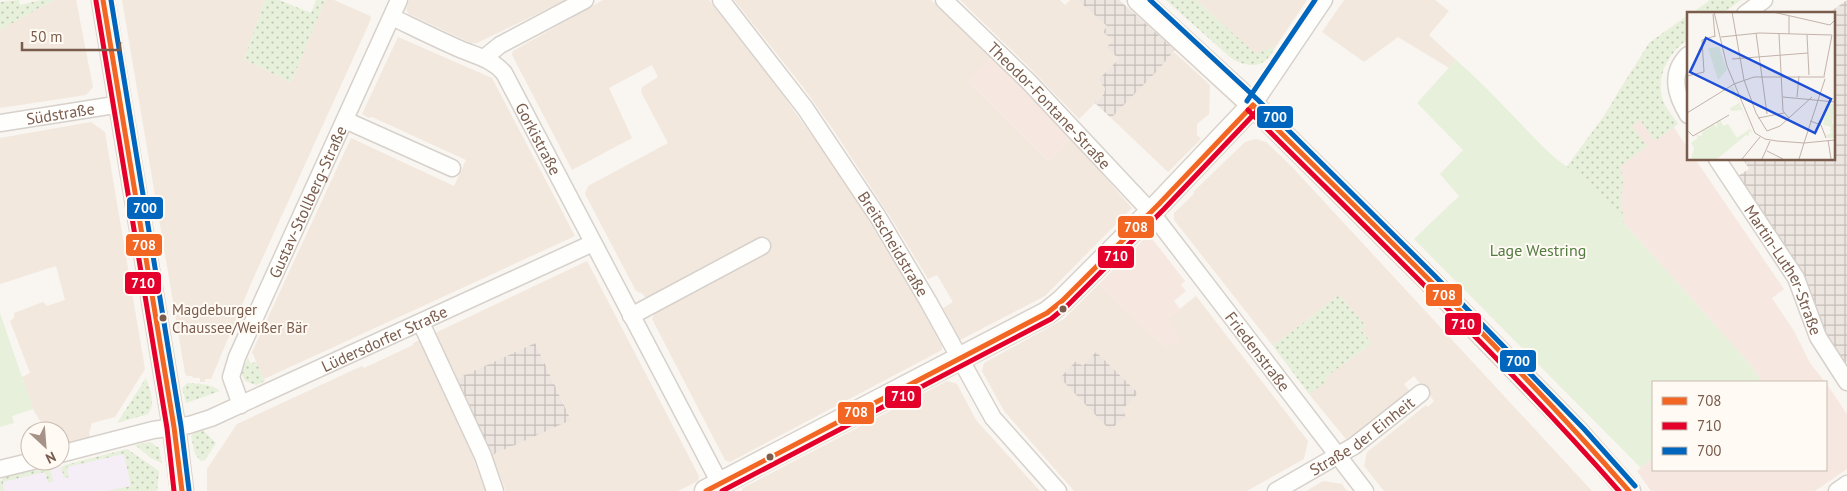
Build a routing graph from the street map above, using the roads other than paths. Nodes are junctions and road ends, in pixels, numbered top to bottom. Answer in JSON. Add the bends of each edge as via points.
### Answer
{"nodes":[{"id":1,"x":103,"y":0,"type":"edge"},
{"id":2,"x":399,"y":0,"type":"edge"},
{"id":3,"x":585,"y":0,"type":"edge"},
{"id":4,"x":721,"y":0,"type":"edge"},
{"id":5,"x":944,"y":0,"type":"edge"},
{"id":6,"x":1139,"y":0,"type":"edge"},
{"id":7,"x":1324,"y":0,"type":"edge"},
{"id":8,"x":1764,"y":0,"type":"edge"},
{"id":9,"x":1747,"y":12,"type":"edge"},
{"id":10,"x":392,"y":17,"type":"junction"},
{"id":11,"x":1687,"y":56,"type":"edge"},
{"id":12,"x":484,"y":58,"type":"junction"},
{"id":13,"x":120,"y":104,"type":"junction"},
{"id":14,"x":1253,"y":105,"type":"junction"},
{"id":15,"x":1687,"y":113,"type":"edge"},
{"id":16,"x":345,"y":120,"type":"junction"},
{"id":17,"x":0,"y":123,"type":"edge"},
{"id":18,"x":1718,"y":160,"type":"edge"},
{"id":19,"x":452,"y":168,"type":"dead end"},
{"id":20,"x":1151,"y":212,"type":"junction"},
{"id":21,"x":593,"y":243,"type":"junction"},
{"id":22,"x":762,"y":246,"type":"dead end"},
{"id":23,"x":631,"y":316,"type":"junction"},
{"id":24,"x":421,"y":323,"type":"junction"},
{"id":25,"x":961,"y":358,"type":"junction"},
{"id":26,"x":1847,"y":382,"type":"edge"},
{"id":27,"x":1421,"y":393,"type":"dead end"},
{"id":28,"x":241,"y":404,"type":"junction"},
{"id":29,"x":174,"y":427,"type":"junction"},
{"id":30,"x":70,"y":451,"type":"edge"},
{"id":31,"x":1338,"y":456,"type":"junction"},
{"id":32,"x":20,"y":464,"type":"edge"},
{"id":33,"x":0,"y":469,"type":"edge"},
{"id":34,"x":1847,"y":484,"type":"edge"},
{"id":35,"x":717,"y":489,"type":"edge"},
{"id":36,"x":182,"y":491,"type":"edge"},
{"id":37,"x":495,"y":491,"type":"edge"},
{"id":38,"x":1058,"y":491,"type":"edge"},
{"id":39,"x":1276,"y":491,"type":"edge"},
{"id":40,"x":1365,"y":491,"type":"edge"},
{"id":41,"x":1629,"y":491,"type":"edge"},
{"id":42,"x":1837,"y":491,"type":"edge"}],
"edges":[{"from":1,"to":13,"type":"street"},
{"from":2,"to":10,"type":"street","name":"Gustav-Stollberg-Straße"},
{"from":3,"to":12,"type":"street","via":[[500,45]]},
{"from":4,"to":25,"type":"street","name":"Breitscheidstraße","via":[[830,144],[895,244]]},
{"from":5,"to":20,"type":"street","name":"Theodor-Fontane-Straße","via":[[1029,82]]},
{"from":6,"to":14,"type":"street"},
{"from":7,"to":14,"type":"street"},
{"from":8,"to":9,"type":"street"},
{"from":10,"to":12,"type":"street","name":"Gorkistraße"},
{"from":10,"to":16,"type":"street","name":"Gustav-Stollberg-Straße"},
{"from":11,"to":15,"type":"street","via":[[1678,68],[1675,83]]},
{"from":12,"to":21,"type":"street","name":"Gorkistraße","via":[[504,73]]},
{"from":13,"to":17,"type":"street","name":"Südstraße"},
{"from":13,"to":29,"type":"street"},
{"from":14,"to":20,"type":"street"},
{"from":14,"to":41,"type":"street","via":[[1579,434]]},
{"from":16,"to":19,"type":"street"},
{"from":16,"to":28,"type":"street","name":"Gustav-Stollberg-Straße","via":[[232,370],[232,381]]},
{"from":18,"to":26,"type":"street","name":"Martin-Luther-Straße","via":[[1796,278],[1818,336]]},
{"from":20,"to":25,"type":"street","via":[[1054,308]]},
{"from":20,"to":31,"type":"street","name":"Friedenstraße"},
{"from":21,"to":23,"type":"street","name":"Gorkistraße"},
{"from":21,"to":24,"type":"street","name":"Lüdersdorfer Straße"},
{"from":22,"to":23,"type":"street"},
{"from":23,"to":35,"type":"street","name":"Gorkistraße"},
{"from":24,"to":28,"type":"street","name":"Lüdersdorfer Straße"},
{"from":24,"to":37,"type":"street","via":[[483,456]]},
{"from":25,"to":35,"type":"street"},
{"from":25,"to":38,"type":"street","name":"Breitscheidstraße","via":[[994,418]]},
{"from":27,"to":31,"type":"street","name":"Straße der Einheit"},
{"from":28,"to":29,"type":"street","name":"Lüdersdorfer Straße","via":[[206,420]]},
{"from":29,"to":30,"type":"street","name":"Lüdersdorfer Straße"},
{"from":29,"to":36,"type":"street"},
{"from":31,"to":39,"type":"street","name":"Straße der Einheit"},
{"from":31,"to":40,"type":"street","name":"Friedenstraße"},
{"from":32,"to":33,"type":"street"},
{"from":34,"to":42,"type":"street"}]}
